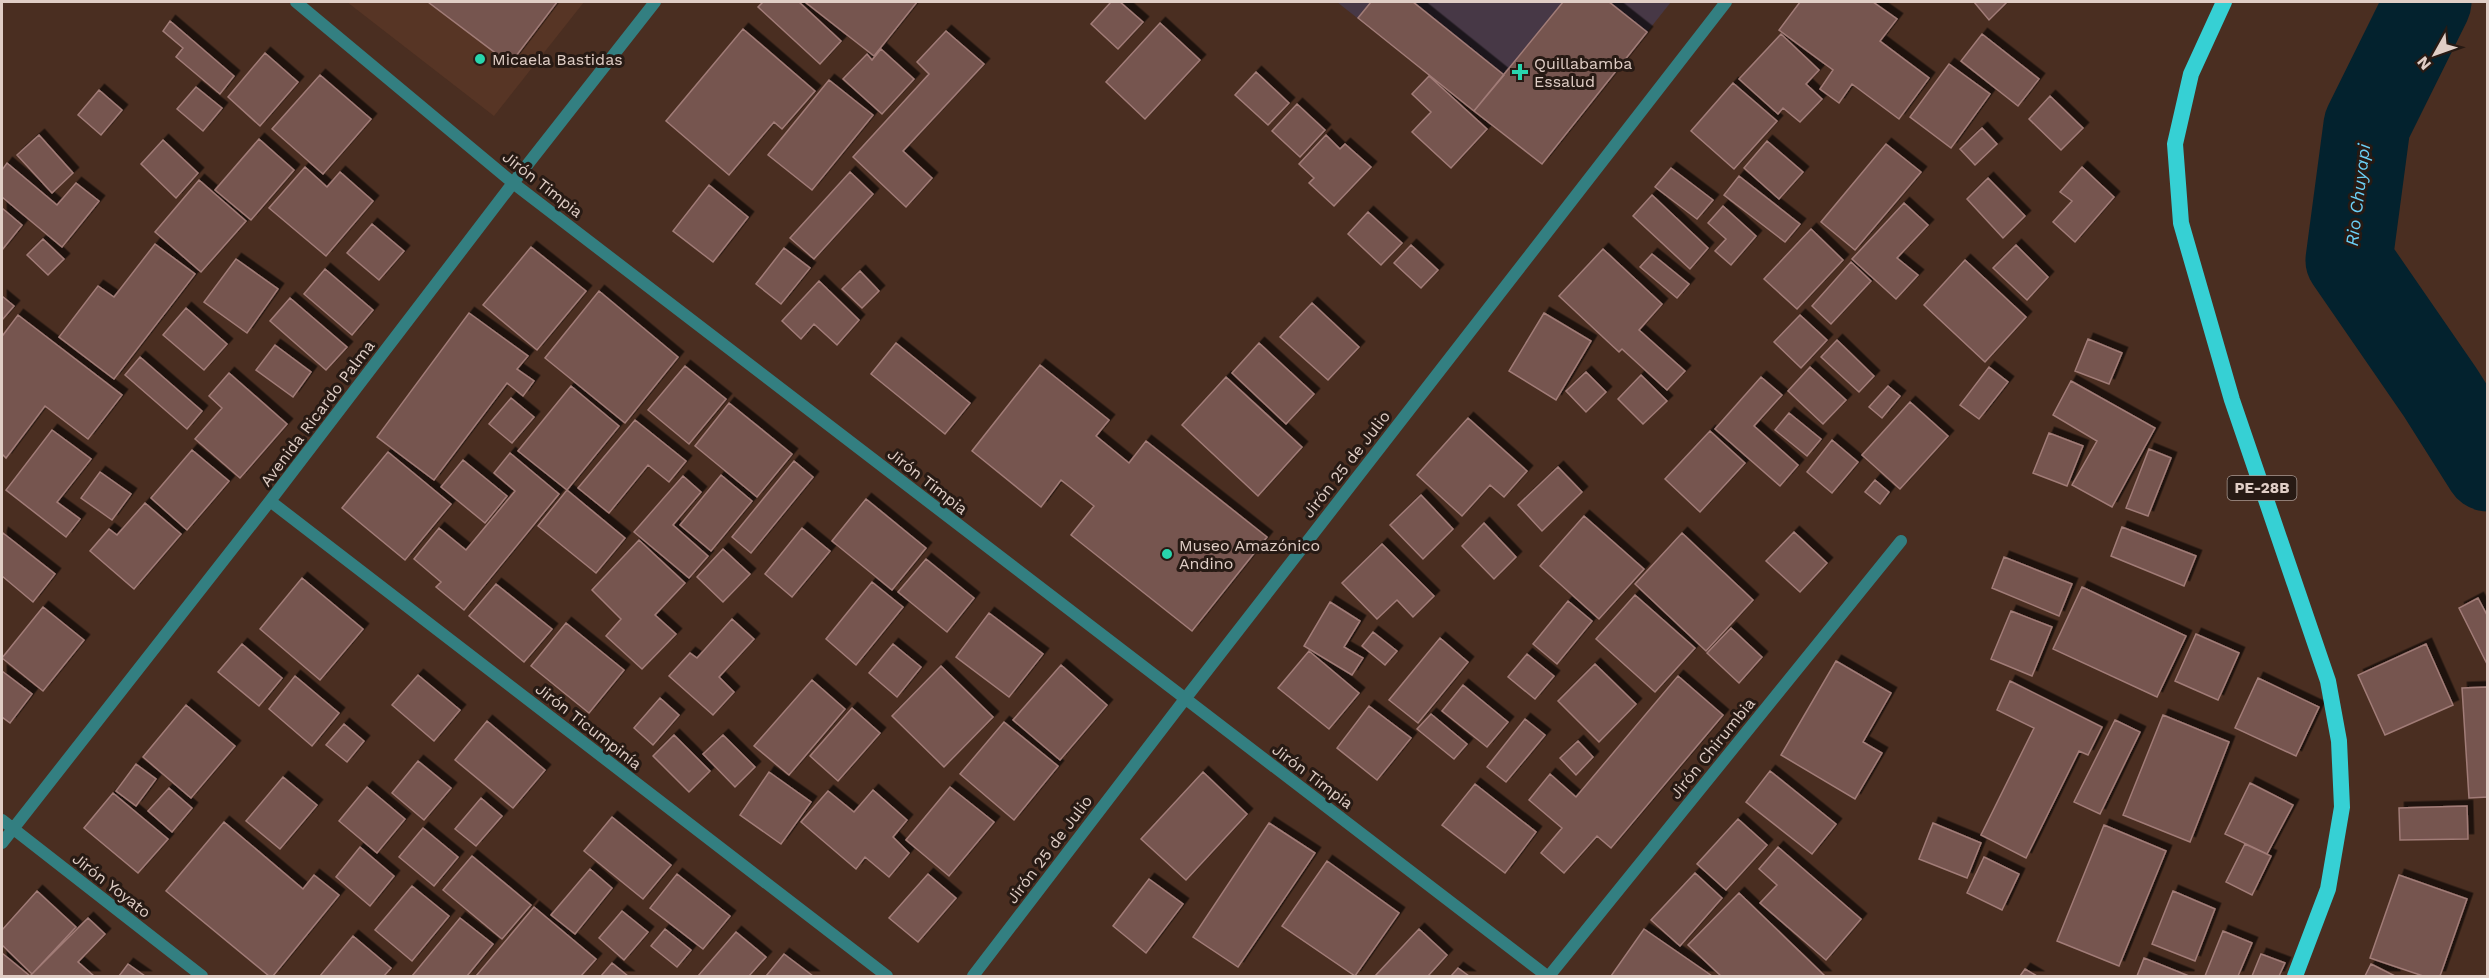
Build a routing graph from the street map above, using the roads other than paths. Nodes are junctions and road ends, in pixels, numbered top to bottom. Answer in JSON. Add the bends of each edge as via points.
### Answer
{"nodes":[{"id":1,"x":296,"y":2,"type":"edge"},
{"id":2,"x":655,"y":2,"type":"edge"},
{"id":3,"x":1726,"y":2,"type":"edge"},
{"id":4,"x":2224,"y":2,"type":"edge"},
{"id":5,"x":513,"y":183,"type":"junction"},
{"id":6,"x":270,"y":501,"type":"junction"},
{"id":7,"x":1901,"y":541,"type":"dead end"},
{"id":8,"x":1185,"y":699,"type":"junction"},
{"id":9,"x":2,"y":820,"type":"edge"},
{"id":10,"x":12,"y":829,"type":"junction"},
{"id":11,"x":2,"y":843,"type":"edge"},
{"id":12,"x":202,"y":976,"type":"edge"},
{"id":13,"x":887,"y":976,"type":"edge"},
{"id":14,"x":973,"y":976,"type":"edge"},
{"id":15,"x":1548,"y":976,"type":"edge"},
{"id":16,"x":2295,"y":976,"type":"edge"}],
"edges":[{"from":1,"to":5,"type":"street","name":"Jirón Timpia"},
{"from":2,"to":5,"type":"street","name":"Avenida Ricardo Palma"},
{"from":3,"to":8,"type":"street","name":"Jirón 25 de Julio"},
{"from":4,"to":16,"type":"highway","number":"PE-28B","via":[[2191,74],[2175,144],[2181,224],[2232,400],[2328,681],[2339,741],[2343,807],[2328,890]]},
{"from":5,"to":6,"type":"street","name":"Avenida Ricardo Palma"},
{"from":5,"to":8,"type":"street","name":"Jirón Timpia"},
{"from":6,"to":10,"type":"street","name":"Avenida Ricardo Palma"},
{"from":6,"to":13,"type":"street","name":"Jirón Ticumpinía"},
{"from":7,"to":15,"type":"street","name":"Jirón Chirumbia"},
{"from":8,"to":14,"type":"street","name":"Jirón 25 de Julio"},
{"from":8,"to":15,"type":"street","name":"Jirón Timpia"},
{"from":9,"to":10,"type":"street","name":"Jirón Yoyato"},
{"from":10,"to":11,"type":"street","name":"Avenida Ricardo Palma"},
{"from":10,"to":12,"type":"street","name":"Jirón Yoyato"}]}
